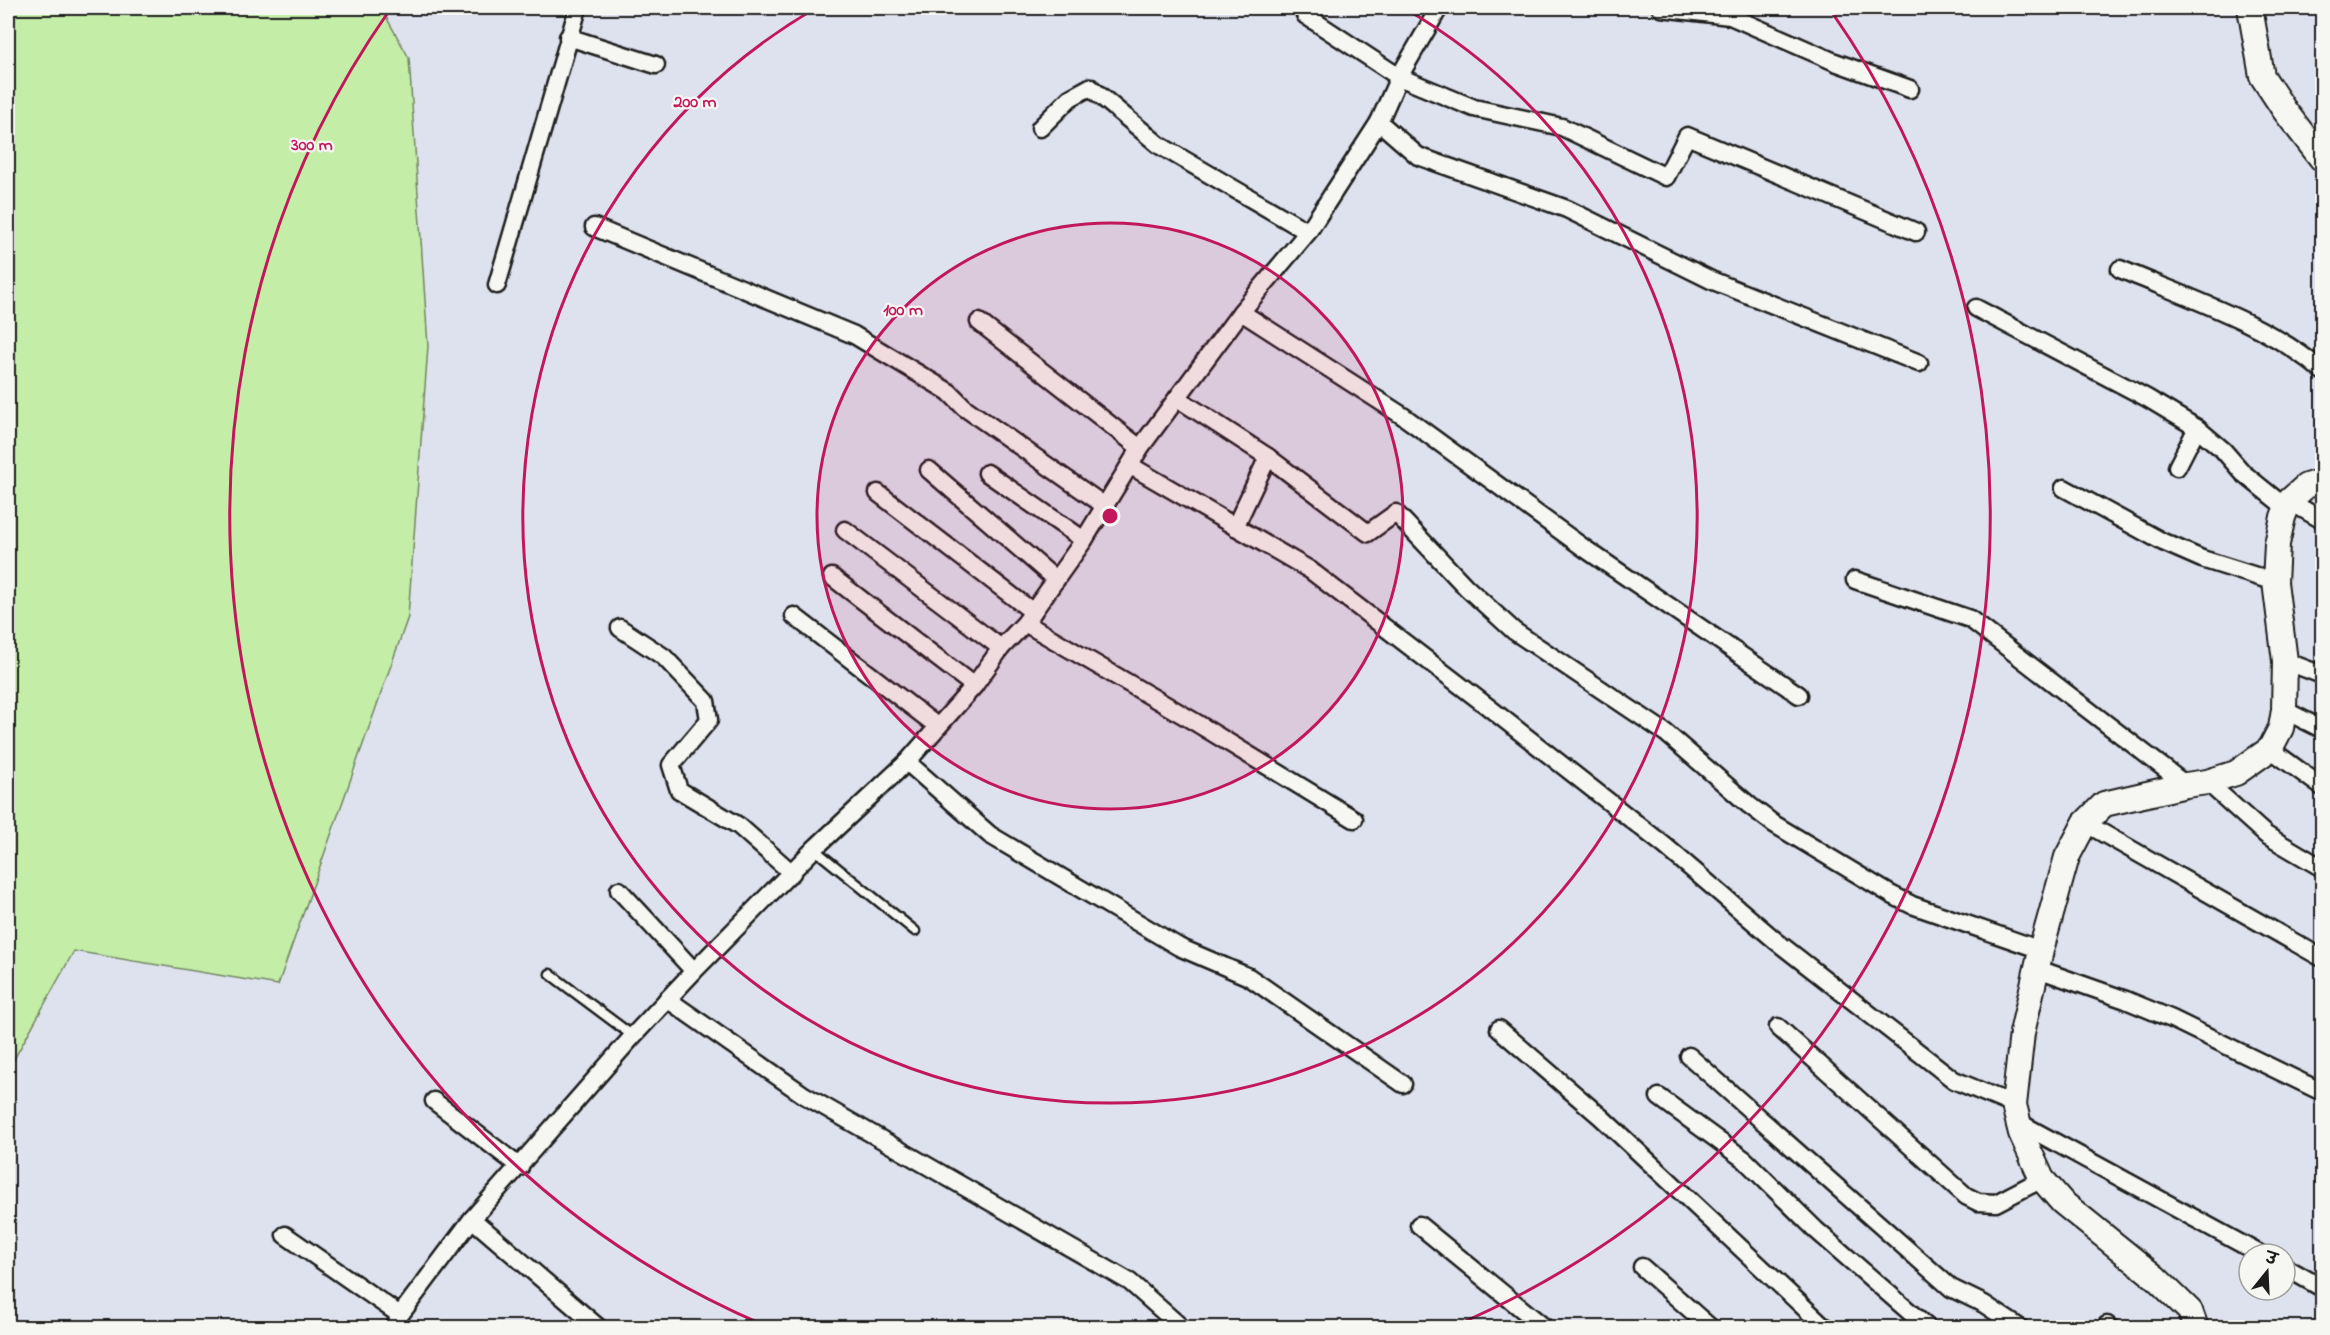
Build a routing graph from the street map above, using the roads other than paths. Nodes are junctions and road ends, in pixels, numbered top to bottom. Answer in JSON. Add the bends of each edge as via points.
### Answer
{"nodes":[{"id":1,"x":578,"y":8,"type":"edge"},
{"id":2,"x":1439,"y":8,"type":"edge"},
{"id":3,"x":1661,"y":8,"type":"edge"},
{"id":4,"x":2250,"y":8,"type":"edge"},
{"id":5,"x":1305,"y":15,"type":"dead end"},
{"id":6,"x":568,"y":37,"type":"junction"},
{"id":7,"x":656,"y":65,"type":"dead end"},
{"id":8,"x":1399,"y":77,"type":"junction"},
{"id":9,"x":1910,"y":89,"type":"dead end"},
{"id":10,"x":1379,"y":122,"type":"junction"},
{"id":11,"x":1040,"y":128,"type":"dead end"},
{"id":12,"x":2322,"y":159,"type":"edge"},
{"id":13,"x":594,"y":227,"type":"dead end"},
{"id":14,"x":1308,"y":232,"type":"junction"},
{"id":15,"x":1916,"y":232,"type":"dead end"},
{"id":16,"x":2120,"y":268,"type":"dead end"},
{"id":17,"x":497,"y":285,"type":"dead end"},
{"id":18,"x":1977,"y":308,"type":"dead end"},
{"id":19,"x":1241,"y":312,"type":"junction"},
{"id":20,"x":979,"y":322,"type":"dead end"},
{"id":21,"x":1919,"y":363,"type":"dead end"},
{"id":22,"x":2322,"y":371,"type":"edge"},
{"id":23,"x":1177,"y":398,"type":"junction"},
{"id":24,"x":2197,"y":428,"type":"junction"},
{"id":25,"x":1140,"y":448,"type":"junction"},
{"id":26,"x":1268,"y":458,"type":"junction"},
{"id":27,"x":1131,"y":466,"type":"junction"},
{"id":28,"x":2177,"y":467,"type":"dead end"},
{"id":29,"x":930,"y":470,"type":"dead end"},
{"id":30,"x":987,"y":473,"type":"dead end"},
{"id":31,"x":2322,"y":481,"type":"edge"},
{"id":32,"x":2064,"y":488,"type":"dead end"},
{"id":33,"x":879,"y":493,"type":"dead end"},
{"id":34,"x":2287,"y":504,"type":"junction"},
{"id":35,"x":1105,"y":506,"type":"junction"},
{"id":36,"x":2322,"y":520,"type":"edge"},
{"id":37,"x":1235,"y":527,"type":"junction"},
{"id":38,"x":845,"y":530,"type":"dead end"},
{"id":39,"x":1084,"y":540,"type":"junction"},
{"id":40,"x":832,"y":577,"type":"dead end"},
{"id":41,"x":1056,"y":580,"type":"junction"},
{"id":42,"x":1855,"y":580,"type":"dead end"},
{"id":43,"x":2276,"y":582,"type":"junction"},
{"id":44,"x":794,"y":616,"type":"dead end"},
{"id":45,"x":1029,"y":617,"type":"junction"},
{"id":46,"x":620,"y":628,"type":"dead end"},
{"id":47,"x":1001,"y":648,"type":"junction"},
{"id":48,"x":2285,"y":661,"type":"junction"},
{"id":49,"x":2322,"y":675,"type":"edge"},
{"id":50,"x":974,"y":686,"type":"junction"},
{"id":51,"x":1799,"y":695,"type":"dead end"},
{"id":52,"x":2284,"y":711,"type":"junction"},
{"id":53,"x":937,"y":726,"type":"junction"},
{"id":54,"x":2322,"y":729,"type":"edge"},
{"id":55,"x":2270,"y":749,"type":"junction"},
{"id":56,"x":907,"y":762,"type":"junction"},
{"id":57,"x":2197,"y":784,"type":"junction"},
{"id":58,"x":2322,"y":787,"type":"edge"},
{"id":59,"x":1353,"y":819,"type":"dead end"},
{"id":60,"x":2085,"y":823,"type":"junction"},
{"id":61,"x":814,"y":849,"type":"junction"},
{"id":62,"x":2322,"y":868,"type":"edge"},
{"id":63,"x":792,"y":873,"type":"junction"},
{"id":64,"x":619,"y":890,"type":"dead end"},
{"id":65,"x":915,"y":931,"type":"dead end"},
{"id":66,"x":2322,"y":958,"type":"edge"},
{"id":67,"x":2039,"y":959,"type":"junction"},
{"id":68,"x":694,"y":970,"type":"junction"},
{"id":69,"x":550,"y":974,"type":"dead end"},
{"id":70,"x":667,"y":999,"type":"junction"},
{"id":71,"x":1778,"y":1027,"type":"dead end"},
{"id":72,"x":1499,"y":1029,"type":"dead end"},
{"id":73,"x":633,"y":1036,"type":"junction"},
{"id":74,"x":1689,"y":1056,"type":"dead end"},
{"id":75,"x":1403,"y":1084,"type":"dead end"},
{"id":76,"x":2322,"y":1092,"type":"edge"},
{"id":77,"x":1659,"y":1097,"type":"dead end"},
{"id":78,"x":434,"y":1101,"type":"dead end"},
{"id":79,"x":2016,"y":1114,"type":"junction"},
{"id":80,"x":520,"y":1167,"type":"junction"},
{"id":81,"x":2042,"y":1179,"type":"junction"},
{"id":82,"x":472,"y":1219,"type":"junction"},
{"id":83,"x":1419,"y":1225,"type":"dead end"},
{"id":84,"x":285,"y":1234,"type":"dead end"},
{"id":85,"x":2239,"y":1242,"type":"edge"},
{"id":86,"x":1642,"y":1267,"type":"dead end"},
{"id":87,"x":2297,"y":1274,"type":"edge"},
{"id":88,"x":2322,"y":1288,"type":"edge"},
{"id":89,"x":397,"y":1321,"type":"edge"},
{"id":90,"x":599,"y":1328,"type":"edge"},
{"id":91,"x":1182,"y":1328,"type":"edge"},
{"id":92,"x":1545,"y":1328,"type":"edge"},
{"id":93,"x":1711,"y":1328,"type":"edge"},
{"id":94,"x":1826,"y":1328,"type":"edge"},
{"id":95,"x":1928,"y":1328,"type":"edge"},
{"id":96,"x":2020,"y":1328,"type":"edge"},
{"id":97,"x":2196,"y":1328,"type":"edge"}],
"edges":[{"from":1,"to":6,"type":"street"},
{"from":2,"to":8,"type":"street"},
{"from":3,"to":9,"type":"street","via":[[1730,16],[1835,62]]},
{"from":4,"to":12,"type":"main road","via":[[2262,76]]},
{"from":5,"to":8,"type":"street"},
{"from":6,"to":7,"type":"street"},
{"from":6,"to":17,"type":"street"},
{"from":8,"to":10,"type":"street"},
{"from":8,"to":15,"type":"street","via":[[1474,108],[1562,127],[1666,177],[1687,136]]},
{"from":10,"to":14,"type":"street"},
{"from":10,"to":21,"type":"street","via":[[1418,156],[1567,209],[1711,280]]},
{"from":11,"to":14,"type":"street","via":[[1070,98],[1090,87],[1159,145]]},
{"from":13,"to":35,"type":"street","via":[[854,335],[949,392],[965,408]]},
{"from":14,"to":19,"type":"street"},
{"from":16,"to":22,"type":"street","via":[[2265,332],[2302,353]]},
{"from":18,"to":24,"type":"street"},
{"from":19,"to":23,"type":"street"},
{"from":19,"to":51,"type":"street","via":[[1403,416],[1584,548]]},
{"from":20,"to":25,"type":"street"},
{"from":23,"to":25,"type":"street"},
{"from":23,"to":26,"type":"street"},
{"from":24,"to":28,"type":"street"},
{"from":24,"to":34,"type":"street","via":[[2243,472]]},
{"from":25,"to":27,"type":"street"},
{"from":26,"to":37,"type":"street"},
{"from":26,"to":67,"type":"street","via":[[1368,533],[1396,513],[1514,631],[1666,733],[1749,805],[1794,837],[1892,896]]},
{"from":27,"to":35,"type":"street"},
{"from":27,"to":37,"type":"street"},
{"from":29,"to":41,"type":"street"},
{"from":30,"to":39,"type":"street"},
{"from":31,"to":34,"type":"main road","via":[[2306,486]]},
{"from":32,"to":43,"type":"street","via":[[2163,542],[2202,559]]},
{"from":33,"to":45,"type":"street"},
{"from":34,"to":36,"type":"street"},
{"from":34,"to":43,"type":"main road","via":[[2277,544]]},
{"from":35,"to":39,"type":"street"},
{"from":37,"to":79,"type":"street","via":[[1310,570],[1665,846],[1776,941],[1954,1080]]},
{"from":38,"to":47,"type":"street"},
{"from":39,"to":41,"type":"street"},
{"from":40,"to":50,"type":"street"},
{"from":41,"to":45,"type":"street"},
{"from":42,"to":57,"type":"street","via":[[1977,623]]},
{"from":43,"to":48,"type":"main road"},
{"from":44,"to":53,"type":"street"},
{"from":45,"to":47,"type":"street"},
{"from":45,"to":59,"type":"street"},
{"from":46,"to":63,"type":"street","via":[[664,657],[706,700],[709,720],[671,765],[678,790],[739,826]]},
{"from":47,"to":50,"type":"street"},
{"from":48,"to":49,"type":"street"},
{"from":48,"to":52,"type":"main road"},
{"from":50,"to":53,"type":"street"},
{"from":52,"to":54,"type":"street"},
{"from":52,"to":55,"type":"main road","via":[[2281,728]]},
{"from":53,"to":56,"type":"street"},
{"from":55,"to":57,"type":"main road","via":[[2236,773]]},
{"from":55,"to":58,"type":"street"},
{"from":56,"to":61,"type":"street"},
{"from":56,"to":75,"type":"street","via":[[990,835],[1179,947],[1249,977]]},
{"from":57,"to":60,"type":"main road","via":[[2104,804]]},
{"from":57,"to":62,"type":"street","via":[[2266,835]]},
{"from":60,"to":66,"type":"street"},
{"from":60,"to":67,"type":"main road","via":[[2067,857]]},
{"from":61,"to":63,"type":"street"},
{"from":61,"to":65,"type":"lane"},
{"from":63,"to":68,"type":"street"},
{"from":64,"to":68,"type":"street"},
{"from":67,"to":76,"type":"street"},
{"from":67,"to":79,"type":"main road","via":[[2022,1033]]},
{"from":68,"to":70,"type":"street"},
{"from":69,"to":73,"type":"lane"},
{"from":70,"to":73,"type":"street"},
{"from":70,"to":91,"type":"street","via":[[804,1095],[1130,1282]]},
{"from":71,"to":81,"type":"street","via":[[1966,1196],[1978,1202],[1996,1203]]},
{"from":72,"to":94,"type":"street","via":[[1601,1117]]},
{"from":73,"to":80,"type":"street"},
{"from":74,"to":96,"type":"street","via":[[1951,1288]]},
{"from":77,"to":95,"type":"street","via":[[1745,1160],[1816,1230]]},
{"from":78,"to":80,"type":"street"},
{"from":79,"to":81,"type":"main road"},
{"from":79,"to":85,"type":"street"},
{"from":80,"to":82,"type":"street"},
{"from":81,"to":97,"type":"main road","via":[[2062,1202],[2156,1278],[2190,1311]]},
{"from":82,"to":89,"type":"street"},
{"from":82,"to":90,"type":"street"},
{"from":83,"to":92,"type":"street"},
{"from":84,"to":89,"type":"street"},
{"from":86,"to":93,"type":"street"},
{"from":87,"to":88,"type":"street"}]}
